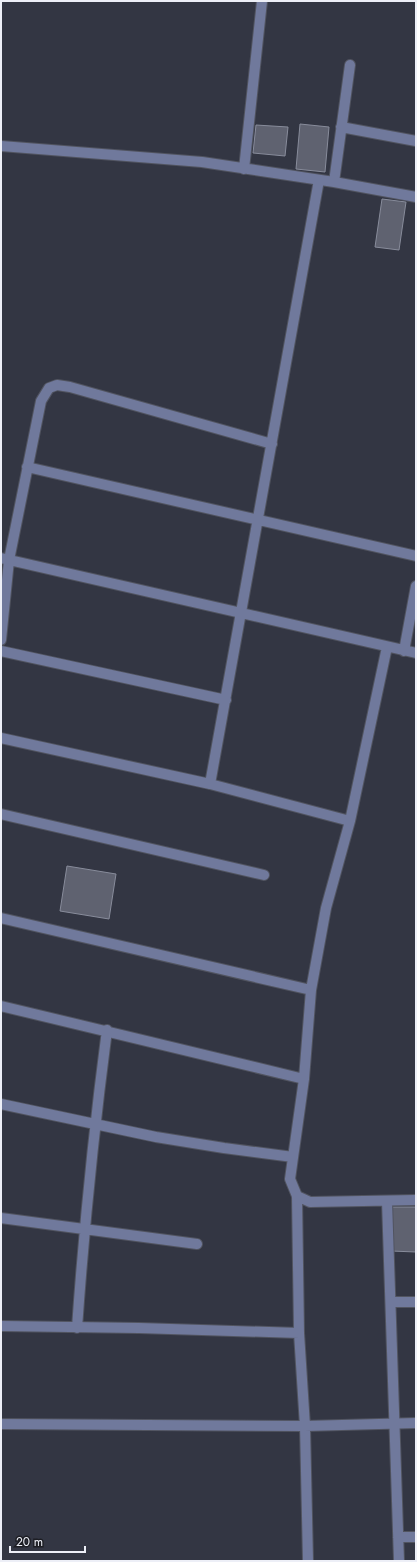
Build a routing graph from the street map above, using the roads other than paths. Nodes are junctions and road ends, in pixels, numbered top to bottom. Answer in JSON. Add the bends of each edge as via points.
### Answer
{"nodes":[{"id":1,"x":262,"y":1,"type":"edge"},
{"id":2,"x":350,"y":65,"type":"dead end"},
{"id":3,"x":341,"y":127,"type":"junction"},
{"id":4,"x":416,"y":141,"type":"edge"},
{"id":5,"x":1,"y":146,"type":"edge"},
{"id":6,"x":244,"y":168,"type":"junction"},
{"id":7,"x":319,"y":180,"type":"junction"},
{"id":8,"x":334,"y":182,"type":"junction"},
{"id":9,"x":416,"y":197,"type":"edge"},
{"id":10,"x":272,"y":444,"type":"junction"},
{"id":11,"x":27,"y":467,"type":"junction"},
{"id":12,"x":258,"y":520,"type":"junction"},
{"id":13,"x":416,"y":556,"type":"edge"},
{"id":14,"x":5,"y":559,"type":"edge"},
{"id":15,"x":416,"y":586,"type":"edge"},
{"id":16,"x":241,"y":613,"type":"junction"},
{"id":17,"x":1,"y":640,"type":"edge"},
{"id":18,"x":387,"y":647,"type":"junction"},
{"id":19,"x":1,"y":651,"type":"edge"},
{"id":20,"x":404,"y":651,"type":"junction"},
{"id":21,"x":416,"y":653,"type":"edge"},
{"id":22,"x":226,"y":700,"type":"junction"},
{"id":23,"x":1,"y":738,"type":"edge"},
{"id":24,"x":210,"y":784,"type":"junction"},
{"id":25,"x":1,"y":814,"type":"edge"},
{"id":26,"x":350,"y":821,"type":"junction"},
{"id":27,"x":264,"y":875,"type":"dead end"},
{"id":28,"x":1,"y":918,"type":"edge"},
{"id":29,"x":311,"y":990,"type":"junction"},
{"id":30,"x":1,"y":1006,"type":"edge"},
{"id":31,"x":107,"y":1030,"type":"junction"},
{"id":32,"x":304,"y":1078,"type":"junction"},
{"id":33,"x":1,"y":1104,"type":"edge"},
{"id":34,"x":95,"y":1125,"type":"junction"},
{"id":35,"x":293,"y":1157,"type":"junction"},
{"id":36,"x":297,"y":1196,"type":"junction"},
{"id":37,"x":416,"y":1200,"type":"edge"},
{"id":38,"x":386,"y":1201,"type":"junction"},
{"id":39,"x":1,"y":1218,"type":"edge"},
{"id":40,"x":84,"y":1229,"type":"junction"},
{"id":41,"x":197,"y":1244,"type":"dead end"},
{"id":42,"x":391,"y":1302,"type":"junction"},
{"id":43,"x":416,"y":1302,"type":"edge"},
{"id":44,"x":1,"y":1326,"type":"edge"},
{"id":45,"x":77,"y":1328,"type":"junction"},
{"id":46,"x":299,"y":1333,"type":"junction"},
{"id":47,"x":416,"y":1423,"type":"edge"},
{"id":48,"x":1,"y":1424,"type":"edge"},
{"id":49,"x":394,"y":1424,"type":"junction"},
{"id":50,"x":305,"y":1426,"type":"junction"},
{"id":51,"x":398,"y":1537,"type":"junction"},
{"id":52,"x":416,"y":1537,"type":"edge"},
{"id":53,"x":308,"y":1561,"type":"edge"},
{"id":54,"x":399,"y":1561,"type":"edge"}],
"edges":[{"from":1,"to":6,"type":"street"},
{"from":2,"to":3,"type":"street"},
{"from":3,"to":4,"type":"street"},
{"from":3,"to":8,"type":"street"},
{"from":5,"to":6,"type":"street","via":[[202,162]]},
{"from":6,"to":7,"type":"street"},
{"from":7,"to":8,"type":"street"},
{"from":7,"to":10,"type":"street"},
{"from":8,"to":9,"type":"street"},
{"from":10,"to":11,"type":"street","via":[[57,385],[49,388],[41,401]]},
{"from":10,"to":12,"type":"street"},
{"from":11,"to":12,"type":"street"},
{"from":11,"to":14,"type":"street"},
{"from":12,"to":13,"type":"street"},
{"from":12,"to":16,"type":"street"},
{"from":14,"to":16,"type":"street"},
{"from":14,"to":17,"type":"street"},
{"from":15,"to":20,"type":"street"},
{"from":16,"to":18,"type":"street"},
{"from":16,"to":22,"type":"street"},
{"from":18,"to":20,"type":"street"},
{"from":18,"to":26,"type":"street"},
{"from":19,"to":22,"type":"street"},
{"from":20,"to":21,"type":"street"},
{"from":22,"to":24,"type":"street"},
{"from":23,"to":24,"type":"street"},
{"from":24,"to":26,"type":"street"},
{"from":25,"to":27,"type":"street"},
{"from":26,"to":29,"type":"street","via":[[326,908]]},
{"from":28,"to":29,"type":"street"},
{"from":29,"to":32,"type":"street"},
{"from":30,"to":31,"type":"street"},
{"from":31,"to":32,"type":"street"},
{"from":31,"to":34,"type":"street"},
{"from":32,"to":35,"type":"street"},
{"from":33,"to":34,"type":"street"},
{"from":34,"to":35,"type":"street","via":[[186,1142]]},
{"from":34,"to":40,"type":"street"},
{"from":35,"to":36,"type":"street","via":[[290,1179]]},
{"from":36,"to":38,"type":"street","via":[[310,1202]]},
{"from":36,"to":46,"type":"street"},
{"from":37,"to":38,"type":"street"},
{"from":38,"to":42,"type":"street"},
{"from":39,"to":40,"type":"street"},
{"from":40,"to":41,"type":"street"},
{"from":40,"to":45,"type":"street"},
{"from":42,"to":43,"type":"street"},
{"from":42,"to":49,"type":"street"},
{"from":44,"to":45,"type":"street"},
{"from":45,"to":46,"type":"street"},
{"from":46,"to":50,"type":"street"},
{"from":47,"to":49,"type":"street"},
{"from":48,"to":50,"type":"street"},
{"from":49,"to":50,"type":"street"},
{"from":49,"to":51,"type":"street"},
{"from":50,"to":53,"type":"street"},
{"from":51,"to":52,"type":"street"},
{"from":51,"to":54,"type":"street"}]}
